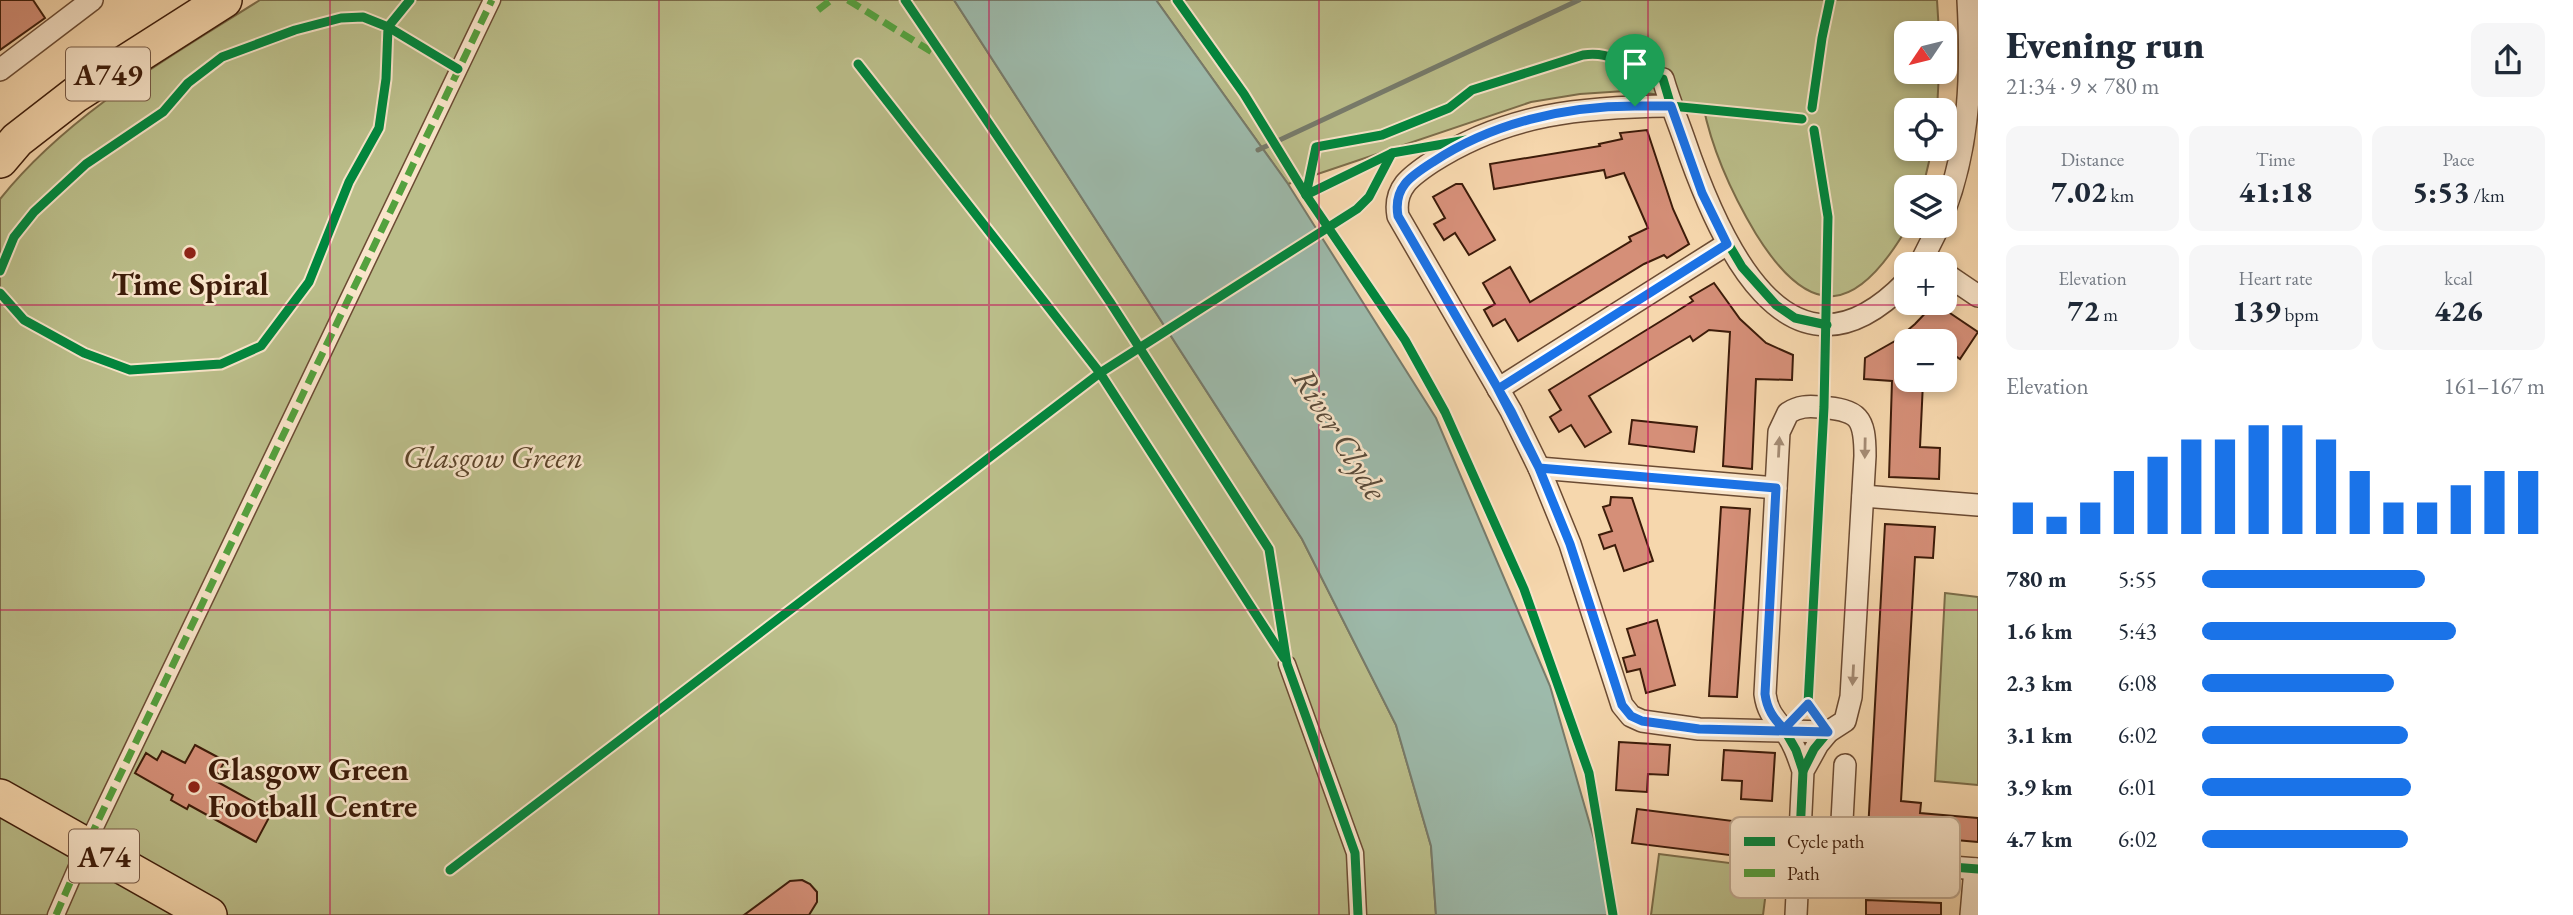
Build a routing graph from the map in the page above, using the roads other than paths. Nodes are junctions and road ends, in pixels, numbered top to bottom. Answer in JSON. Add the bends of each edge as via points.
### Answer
{"nodes":[{"id":1,"x":92,"y":0,"type":"edge"},
{"id":2,"x":224,"y":0,"type":"edge"},
{"id":3,"x":492,"y":0,"type":"edge"},
{"id":4,"x":1968,"y":0,"type":"edge"},
{"id":5,"x":0,"y":69,"type":"edge"},
{"id":6,"x":1663,"y":79,"type":"dead end"},
{"id":7,"x":1671,"y":106,"type":"junction"},
{"id":8,"x":1971,"y":133,"type":"edge"},
{"id":9,"x":0,"y":160,"type":"edge"},
{"id":10,"x":1957,"y":175,"type":"edge"},
{"id":11,"x":1727,"y":244,"type":"junction"},
{"id":12,"x":1957,"y":282,"type":"edge"},
{"id":13,"x":1894,"y":294,"type":"edge"},
{"id":14,"x":1978,"y":296,"type":"edge"},
{"id":15,"x":1498,"y":389,"type":"junction"},
{"id":16,"x":1539,"y":468,"type":"junction"},
{"id":17,"x":1776,"y":488,"type":"junction"},
{"id":18,"x":1863,"y":496,"type":"junction"},
{"id":19,"x":1978,"y":505,"type":"edge"},
{"id":20,"x":1287,"y":664,"type":"dead end"},
{"id":21,"x":1784,"y":729,"type":"junction"},
{"id":22,"x":1828,"y":732,"type":"junction"},
{"id":23,"x":1845,"y":765,"type":"dead end"},
{"id":24,"x":1803,"y":771,"type":"junction"},
{"id":25,"x":0,"y":797,"type":"edge"},
{"id":26,"x":1801,"y":817,"type":"edge"},
{"id":27,"x":1842,"y":817,"type":"edge"},
{"id":28,"x":86,"y":846,"type":"junction"},
{"id":29,"x":1976,"y":869,"type":"edge"},
{"id":30,"x":56,"y":915,"type":"edge"},
{"id":31,"x":209,"y":915,"type":"edge"},
{"id":32,"x":1358,"y":915,"type":"edge"},
{"id":33,"x":1971,"y":915,"type":"edge"}],
"edges":[{"from":1,"to":5,"type":"street"},
{"from":2,"to":9,"type":"main road","number":"A749","via":[[75,95],[17,140]]},
{"from":3,"to":28,"type":"street"},
{"from":4,"to":8,"type":"street"},
{"from":6,"to":7,"type":"street"},
{"from":7,"to":11,"type":"street","via":[[1702,193]]},
{"from":7,"to":15,"type":"street","via":[[1608,106],[1523,122],[1472,139],[1403,185],[1396,203],[1403,227]]},
{"from":8,"to":10,"type":"street"},
{"from":11,"to":13,"type":"street","via":[[1776,305],[1796,318],[1827,325],[1851,321]]},
{"from":11,"to":15,"type":"street"},
{"from":12,"to":14,"type":"street"},
{"from":15,"to":16,"type":"street"},
{"from":16,"to":17,"type":"street"},
{"from":16,"to":21,"type":"street","via":[[1570,544],[1621,703],[1631,716],[1699,729]]},
{"from":17,"to":18,"type":"street","one_way":true,"via":[[1779,432],[1788,413],[1804,406],[1842,408],[1856,416],[1865,436]]},
{"from":17,"to":21,"type":"street","via":[[1765,694],[1770,713]]},
{"from":18,"to":19,"type":"street"},
{"from":18,"to":22,"type":"street","one_way":true,"via":[[1852,697],[1845,721]]},
{"from":20,"to":32,"type":"street","via":[[1355,853]]},
{"from":21,"to":22,"type":"street"},
{"from":21,"to":24,"type":"street"},
{"from":22,"to":24,"type":"street"},
{"from":23,"to":27,"type":"street"},
{"from":24,"to":26,"type":"street"},
{"from":25,"to":28,"type":"main road","number":"A74"},
{"from":28,"to":30,"type":"street"},
{"from":28,"to":31,"type":"main road","number":"A74"},
{"from":29,"to":33,"type":"street"}]}
